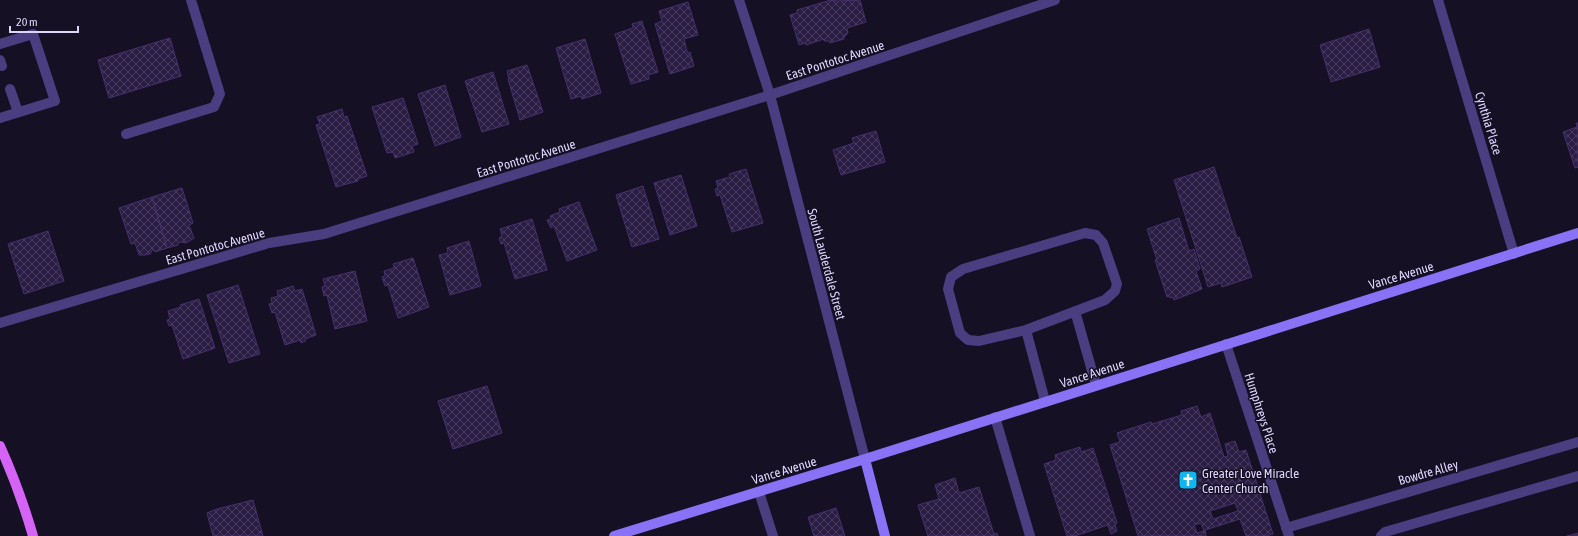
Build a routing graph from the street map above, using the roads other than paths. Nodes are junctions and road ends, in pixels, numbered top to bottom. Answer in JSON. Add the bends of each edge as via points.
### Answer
{"nodes":[{"id":1,"x":191,"y":0,"type":"edge"},
{"id":2,"x":739,"y":0,"type":"edge"},
{"id":3,"x":1055,"y":0,"type":"edge"},
{"id":4,"x":1438,"y":0,"type":"edge"},
{"id":5,"x":1,"y":42,"type":"edge"},
{"id":6,"x":10,"y":89,"type":"dead end"},
{"id":7,"x":770,"y":95,"type":"junction"},
{"id":8,"x":18,"y":112,"type":"junction"},
{"id":9,"x":0,"y":118,"type":"edge"},
{"id":10,"x":126,"y":134,"type":"dead end"},
{"id":11,"x":1578,"y":233,"type":"edge"},
{"id":12,"x":1514,"y":254,"type":"junction"},
{"id":13,"x":1075,"y":311,"type":"junction"},
{"id":14,"x":0,"y":323,"type":"edge"},
{"id":15,"x":1026,"y":330,"type":"junction"},
{"id":16,"x":1226,"y":344,"type":"junction"},
{"id":17,"x":1096,"y":385,"type":"junction"},
{"id":18,"x":1045,"y":401,"type":"junction"},
{"id":19,"x":995,"y":417,"type":"junction"},
{"id":20,"x":1578,"y":442,"type":"edge"},
{"id":21,"x":0,"y":446,"type":"edge"},
{"id":22,"x":864,"y":459,"type":"junction"},
{"id":23,"x":1578,"y":476,"type":"edge"},
{"id":24,"x":759,"y":492,"type":"junction"},
{"id":25,"x":1288,"y":532,"type":"edge"},
{"id":26,"x":33,"y":536,"type":"edge"},
{"id":27,"x":614,"y":536,"type":"edge"},
{"id":28,"x":773,"y":536,"type":"edge"},
{"id":29,"x":885,"y":536,"type":"edge"},
{"id":30,"x":1030,"y":536,"type":"edge"},
{"id":31,"x":1381,"y":536,"type":"edge"}],
"edges":[{"from":1,"to":10,"type":"street","via":[[220,94],[214,107]]},
{"from":2,"to":7,"type":"street","name":"South Lauderdale Street"},
{"from":3,"to":7,"type":"street","name":"East Pontotoc Avenue"},
{"from":4,"to":12,"type":"street","name":"Cynthia Place"},
{"from":5,"to":8,"type":"street","via":[[34,34],[55,101]]},
{"from":6,"to":8,"type":"street"},
{"from":7,"to":14,"type":"street","name":"East Pontotoc Avenue","via":[[324,234],[269,243]]},
{"from":7,"to":22,"type":"street","name":"South Lauderdale Street"},
{"from":8,"to":9,"type":"street"},
{"from":11,"to":12,"type":"street","name":"Vance Avenue"},
{"from":12,"to":16,"type":"street","name":"Vance Avenue"},
{"from":13,"to":15,"type":"street"},
{"from":13,"to":15,"type":"street","via":[[1105,300],[1117,284],[1103,243],[1096,235],[1085,232],[963,269],[951,276],[948,288],[960,333],[968,340],[979,342]]},
{"from":13,"to":17,"type":"street"},
{"from":15,"to":18,"type":"street"},
{"from":16,"to":17,"type":"street","name":"Vance Avenue"},
{"from":16,"to":25,"type":"street","name":"Humphreys Place"},
{"from":17,"to":18,"type":"street","name":"Vance Avenue"},
{"from":18,"to":19,"type":"street","name":"Vance Avenue"},
{"from":19,"to":22,"type":"street","name":"Vance Avenue"},
{"from":19,"to":30,"type":"street"},
{"from":20,"to":25,"type":"street","name":"Bowdre Alley"},
{"from":21,"to":26,"type":"main road"},
{"from":22,"to":24,"type":"street","name":"Vance Avenue"},
{"from":22,"to":29,"type":"street","name":"South Lauderdale Street"},
{"from":23,"to":31,"type":"street","via":[[1384,532]]},
{"from":24,"to":27,"type":"street","name":"Vance Avenue"},
{"from":24,"to":28,"type":"street"}]}
